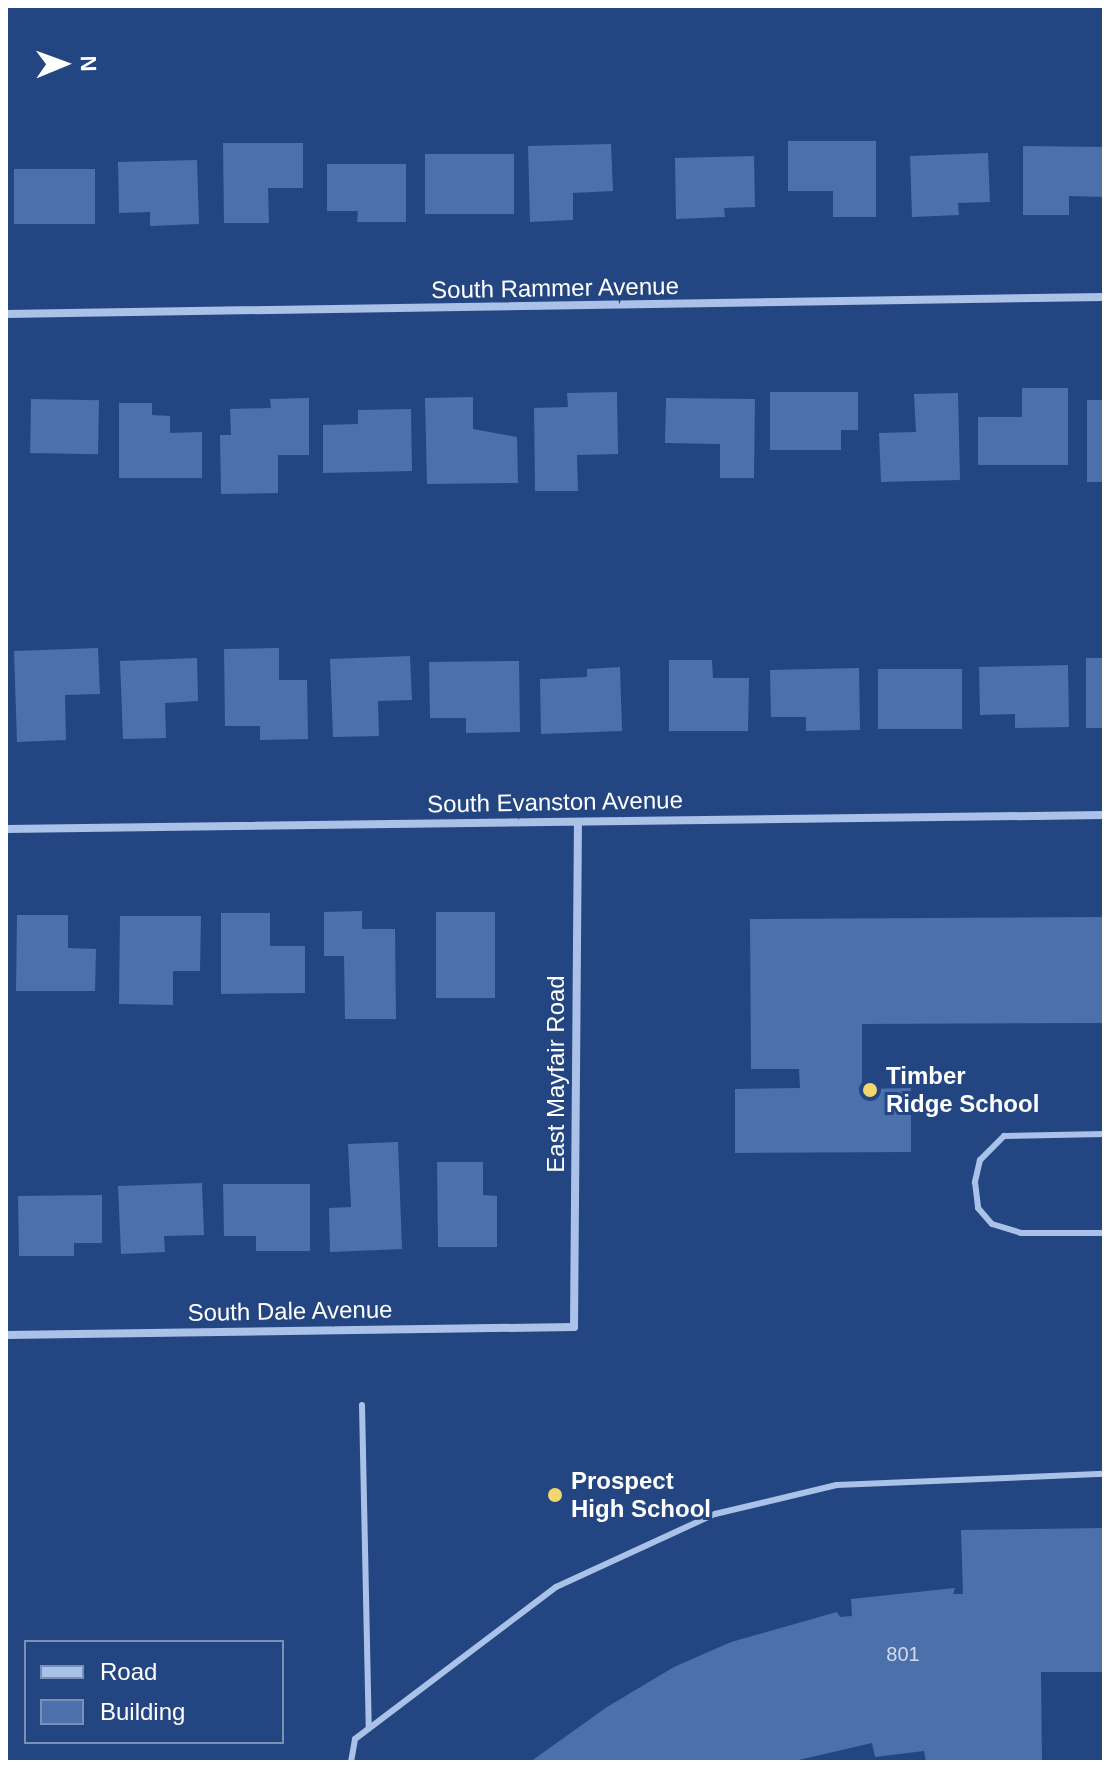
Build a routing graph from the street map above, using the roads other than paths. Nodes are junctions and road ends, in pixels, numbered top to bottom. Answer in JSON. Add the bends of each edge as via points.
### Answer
{"nodes":[{"id":1,"x":1104,"y":297,"type":"edge"},
{"id":2,"x":6,"y":314,"type":"edge"},
{"id":3,"x":1104,"y":815,"type":"edge"},
{"id":4,"x":578,"y":822,"type":"junction"},
{"id":5,"x":6,"y":829,"type":"edge"},
{"id":6,"x":1104,"y":1134,"type":"edge"},
{"id":7,"x":1104,"y":1233,"type":"edge"},
{"id":8,"x":574,"y":1327,"type":"joint"},
{"id":9,"x":6,"y":1335,"type":"edge"},
{"id":10,"x":362,"y":1405,"type":"dead end"},
{"id":11,"x":1104,"y":1474,"type":"edge"},
{"id":12,"x":369,"y":1728,"type":"junction"},
{"id":13,"x":351,"y":1762,"type":"edge"}],
"edges":[{"from":1,"to":2,"type":"street","name":"South Rammer Avenue"},
{"from":3,"to":4,"type":"street","name":"South Evanston Avenue"},
{"from":4,"to":5,"type":"street","name":"South Evanston Avenue"},
{"from":4,"to":8,"type":"street","name":"East Mayfair Road"},
{"from":6,"to":7,"type":"lane","via":[[1004,1136],[980,1160],[975,1182],[978,1208],[992,1224],[1021,1233]]},
{"from":8,"to":9,"type":"street","name":"South Dale Avenue"},
{"from":10,"to":12,"type":"lane"},
{"from":11,"to":12,"type":"lane","via":[[837,1485],[715,1514],[556,1587]]},
{"from":12,"to":13,"type":"lane","via":[[355,1739]]}]}
